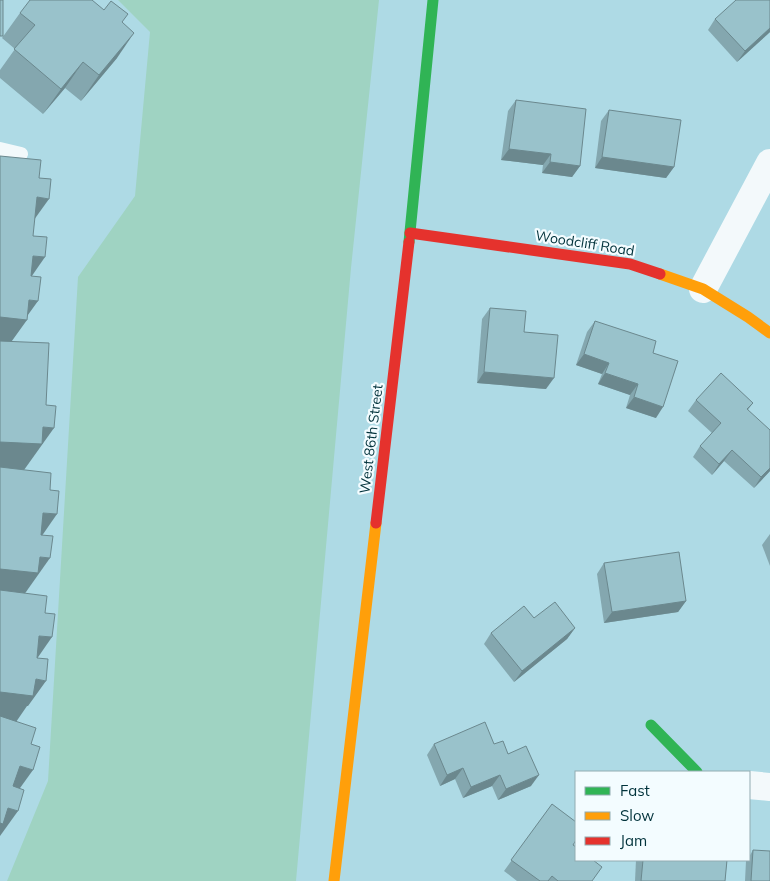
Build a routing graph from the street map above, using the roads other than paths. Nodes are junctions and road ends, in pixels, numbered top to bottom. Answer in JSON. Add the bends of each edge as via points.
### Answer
{"nodes":[{"id":1,"x":433,"y":0,"type":"edge"},
{"id":2,"x":0,"y":149,"type":"edge"},
{"id":3,"x":21,"y":154,"type":"dead end"},
{"id":4,"x":770,"y":163,"type":"edge"},
{"id":5,"x":410,"y":233,"type":"junction"},
{"id":6,"x":703,"y":289,"type":"junction"},
{"id":7,"x":770,"y":333,"type":"edge"},
{"id":8,"x":651,"y":725,"type":"dead end"},
{"id":9,"x":696,"y":771,"type":"edge"},
{"id":10,"x":750,"y":785,"type":"edge"},
{"id":11,"x":770,"y":787,"type":"edge"},
{"id":12,"x":334,"y":881,"type":"edge"}],
"edges":[{"from":1,"to":5,"type":"street","name":"West 86th Street"},
{"from":2,"to":3,"type":"lane"},
{"from":4,"to":6,"type":"street"},
{"from":5,"to":6,"type":"street","name":"Woodcliff Road","via":[[630,264]]},
{"from":5,"to":12,"type":"street","name":"West 86th Street"},
{"from":6,"to":7,"type":"street","name":"Woodcliff Road"},
{"from":8,"to":9,"type":"street"},
{"from":10,"to":11,"type":"street"}]}
